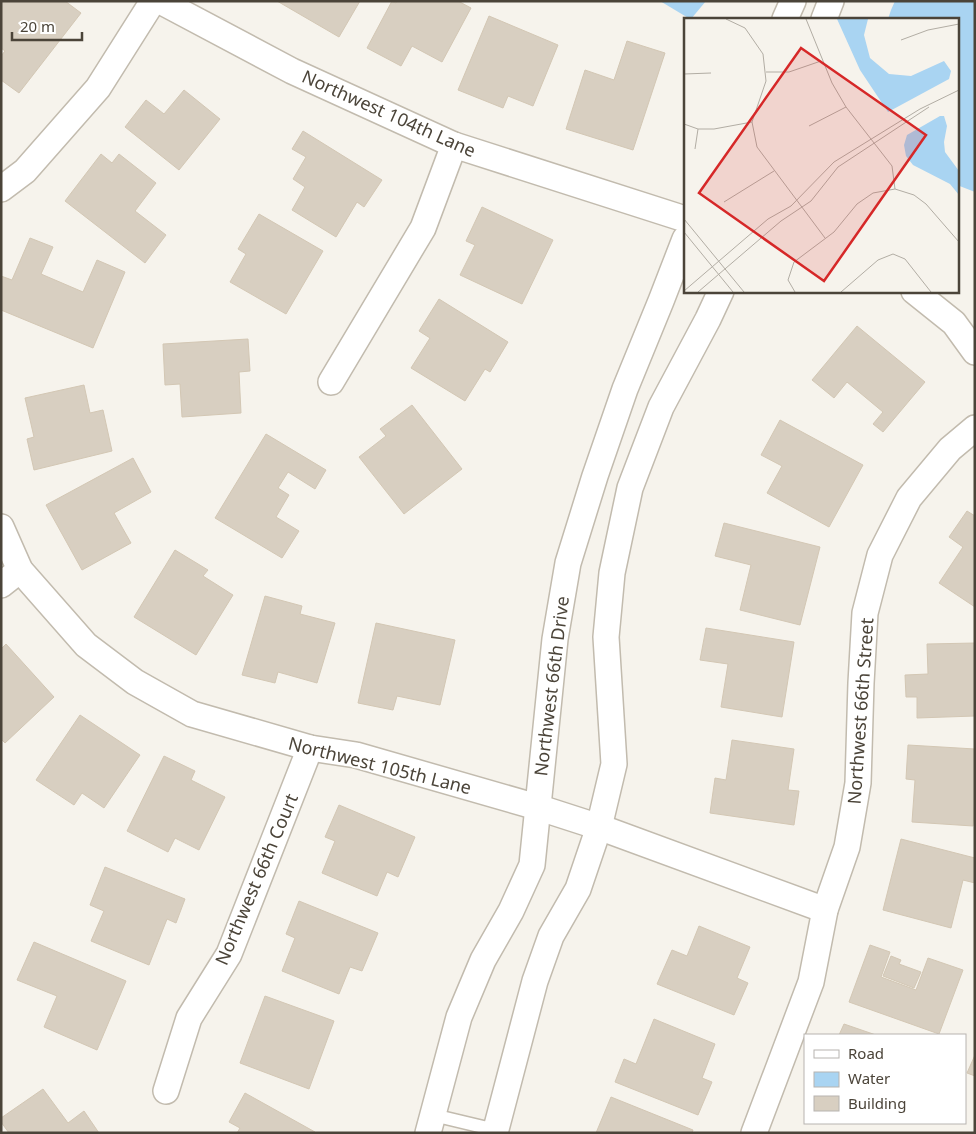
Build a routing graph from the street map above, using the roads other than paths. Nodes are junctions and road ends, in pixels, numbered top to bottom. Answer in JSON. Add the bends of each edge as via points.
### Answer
{"nodes":[{"id":1,"x":153,"y":1,"type":"edge"},
{"id":2,"x":160,"y":1,"type":"edge"},
{"id":3,"x":793,"y":1,"type":"edge"},
{"id":4,"x":831,"y":1,"type":"edge"},
{"id":5,"x":785,"y":18,"type":"edge"},
{"id":6,"x":824,"y":18,"type":"edge"},
{"id":7,"x":454,"y":145,"type":"junction"},
{"id":8,"x":1,"y":189,"type":"edge"},
{"id":9,"x":684,"y":219,"type":"edge"},
{"id":10,"x":684,"y":242,"type":"edge"},
{"id":11,"x":721,"y":292,"type":"edge"},
{"id":12,"x":915,"y":292,"type":"edge"},
{"id":13,"x":975,"y":352,"type":"edge"},
{"id":14,"x":331,"y":382,"type":"dead end"},
{"id":15,"x":975,"y":428,"type":"edge"},
{"id":16,"x":1,"y":527,"type":"edge"},
{"id":17,"x":10,"y":577,"type":"edge"},
{"id":18,"x":310,"y":748,"type":"junction"},
{"id":19,"x":537,"y":807,"type":"junction"},
{"id":20,"x":599,"y":827,"type":"junction"},
{"id":21,"x":825,"y":910,"type":"junction"},
{"id":22,"x":166,"y":1091,"type":"dead end"},
{"id":23,"x":430,"y":1124,"type":"edge"},
{"id":24,"x":495,"y":1132,"type":"edge"},
{"id":25,"x":754,"y":1133,"type":"edge"}],
"edges":[{"from":1,"to":8,"type":"street","via":[[98,88],[25,171]]},
{"from":2,"to":7,"type":"street","name":"Northwest 104th Lane","via":[[292,71]]},
{"from":3,"to":5,"type":"street"},
{"from":4,"to":6,"type":"street"},
{"from":7,"to":9,"type":"street","name":"Northwest 104th Lane"},
{"from":7,"to":14,"type":"street","via":[[423,228]]},
{"from":10,"to":19,"type":"street","name":"Northwest 66th Drive","via":[[625,388],[568,563],[554,639]]},
{"from":11,"to":20,"type":"street","via":[[661,407],[630,488],[612,573],[606,637],[614,764]]},
{"from":12,"to":13,"type":"street","via":[[954,323]]},
{"from":15,"to":21,"type":"street","name":"Northwest 66th Street","via":[[950,449],[909,498],[880,555],[865,613],[858,783],[848,847]]},
{"from":16,"to":17,"type":"street","name":"Northwest 105th Lane"},
{"from":17,"to":18,"type":"street","name":"Northwest 105th Lane","via":[[86,645],[134,682],[192,714]]},
{"from":18,"to":19,"type":"street","name":"Northwest 105th Lane","via":[[356,755]]},
{"from":18,"to":22,"type":"street","name":"Northwest 66th Court","via":[[229,954],[189,1018]]},
{"from":19,"to":20,"type":"street","name":"Northwest 105th Lane"},
{"from":19,"to":23,"type":"street","name":"Northwest 66th Drive","via":[[532,865],[483,960],[459,1017]]},
{"from":20,"to":21,"type":"street","name":"Northwest 105th Lane"},
{"from":20,"to":24,"type":"street","via":[[578,890],[551,936],[535,981]]},
{"from":21,"to":25,"type":"street","name":"Northwest 66th Street","via":[[811,982]]},
{"from":23,"to":24,"type":"lane"}]}
